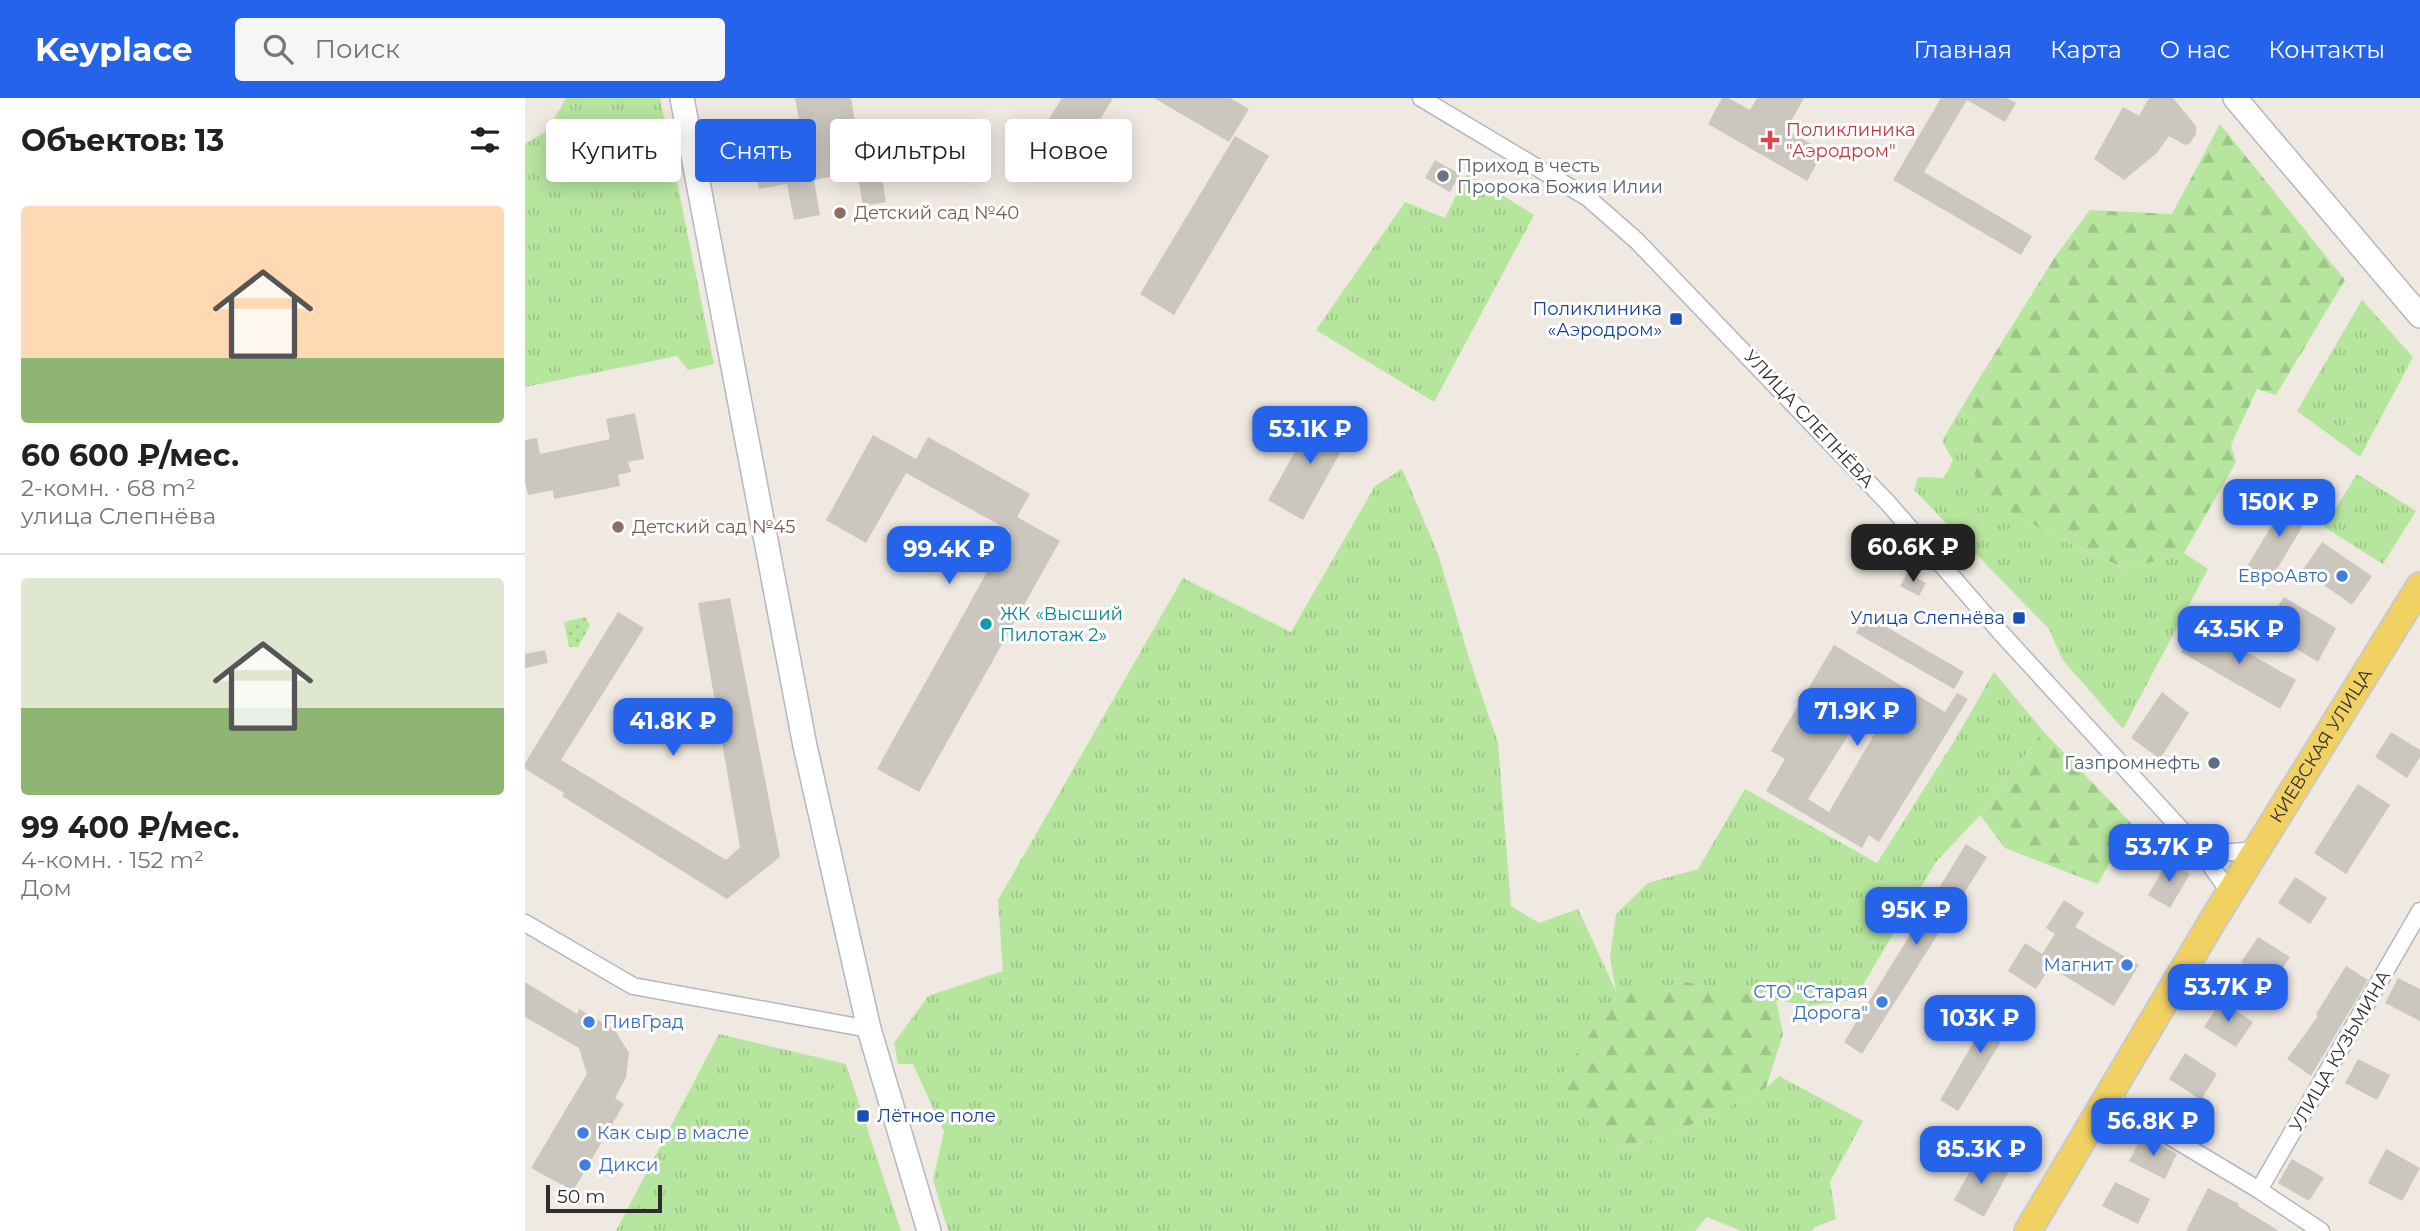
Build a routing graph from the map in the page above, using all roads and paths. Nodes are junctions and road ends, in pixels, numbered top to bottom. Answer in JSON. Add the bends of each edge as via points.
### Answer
{"nodes":[{"id":1,"x":682,"y":98,"type":"edge"},
{"id":2,"x":2235,"y":98,"type":"edge"},
{"id":3,"x":1428,"y":100,"type":"edge"},
{"id":4,"x":2420,"y":316,"type":"edge"},
{"id":5,"x":2420,"y":586,"type":"edge"},
{"id":6,"x":2199,"y":849,"type":"junction"},
{"id":7,"x":2256,"y":850,"type":"junction"},
{"id":8,"x":2230,"y":893,"type":"junction"},
{"id":9,"x":2420,"y":912,"type":"edge"},
{"id":10,"x":525,"y":923,"type":"edge"},
{"id":11,"x":869,"y":1029,"type":"junction"},
{"id":12,"x":2110,"y":1095,"type":"junction"},
{"id":13,"x":2259,"y":1190,"type":"junction"},
{"id":14,"x":929,"y":1231,"type":"edge"},
{"id":15,"x":2028,"y":1231,"type":"edge"},
{"id":16,"x":2321,"y":1231,"type":"edge"}],
"edges":[{"from":1,"to":11,"type":"street","via":[[801,726]]},
{"from":2,"to":4,"type":"street"},
{"from":3,"to":6,"type":"street","name":"УЛИЦА СЛЕПНЁВА","via":[[1588,198],[1637,241],[1888,503]]},
{"from":5,"to":7,"type":"main road","name":"КИЕВСКАЯ УЛИЦА"},
{"from":6,"to":7,"type":"street","via":[[2221,853]]},
{"from":6,"to":8,"type":"street","name":"УЛИЦА СЛЕПНЁВА"},
{"from":7,"to":8,"type":"main road","name":"КИЕВСКАЯ УЛИЦА"},
{"from":8,"to":12,"type":"main road","name":"КИЕВСКАЯ УЛИЦА"},
{"from":9,"to":13,"type":"street","name":"УЛИЦА КУЗЬМИНА"},
{"from":10,"to":11,"type":"street","via":[[633,986]]},
{"from":11,"to":14,"type":"street"},
{"from":12,"to":13,"type":"street","via":[[2124,1109]]},
{"from":12,"to":15,"type":"main road","name":"КИЕВСКАЯ УЛИЦА"},
{"from":13,"to":16,"type":"street"}]}
